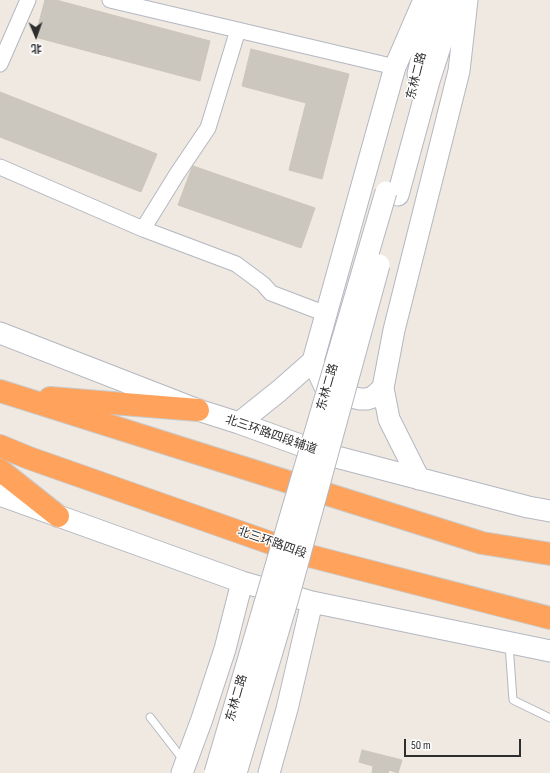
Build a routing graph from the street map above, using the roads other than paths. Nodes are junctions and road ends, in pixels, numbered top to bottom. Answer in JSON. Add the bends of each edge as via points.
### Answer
{"nodes":[{"id":1,"x":28,"y":0,"type":"edge"},
{"id":2,"x":110,"y":0,"type":"edge"},
{"id":3,"x":424,"y":0,"type":"edge"},
{"id":4,"x":435,"y":0,"type":"edge"},
{"id":5,"x":455,"y":0,"type":"edge"},
{"id":6,"x":467,"y":0,"type":"edge"},
{"id":7,"x":238,"y":30,"type":"junction"},
{"id":8,"x":0,"y":64,"type":"edge"},
{"id":9,"x":395,"y":67,"type":"junction"},
{"id":10,"x":0,"y":167,"type":"edge"},
{"id":11,"x":392,"y":194,"type":"junction"},
{"id":12,"x":143,"y":229,"type":"junction"},
{"id":13,"x":326,"y":314,"type":"junction"},
{"id":14,"x":0,"y":333,"type":"edge"},
{"id":15,"x":313,"y":361,"type":"junction"},
{"id":16,"x":384,"y":388,"type":"junction"},
{"id":17,"x":5,"y":393,"type":"edge"},
{"id":18,"x":198,"y":410,"type":"junction"},
{"id":19,"x":239,"y":423,"type":"junction"},
{"id":20,"x":0,"y":446,"type":"edge"},
{"id":21,"x":0,"y":470,"type":"edge"},
{"id":22,"x":419,"y":479,"type":"junction"},
{"id":23,"x":0,"y":495,"type":"edge"},
{"id":24,"x":550,"y":511,"type":"edge"},
{"id":25,"x":58,"y":516,"type":"junction"},
{"id":26,"x":550,"y":554,"type":"edge"},
{"id":27,"x":242,"y":582,"type":"junction"},
{"id":28,"x":312,"y":602,"type":"junction"},
{"id":29,"x":550,"y":618,"type":"edge"},
{"id":30,"x":508,"y":642,"type":"junction"},
{"id":31,"x":550,"y":651,"type":"edge"},
{"id":32,"x":150,"y":717,"type":"dead end"},
{"id":33,"x":550,"y":718,"type":"edge"},
{"id":34,"x":183,"y":768,"type":"edge"},
{"id":35,"x":215,"y":773,"type":"edge"},
{"id":36,"x":236,"y":773,"type":"edge"},
{"id":37,"x":269,"y":773,"type":"edge"}],
"edges":[{"from":1,"to":8,"type":"street"},
{"from":2,"to":7,"type":"street"},
{"from":3,"to":9,"type":"main road"},
{"from":4,"to":11,"type":"main road","name":"东林二路"},
{"from":5,"to":11,"type":"main road","name":"东林二路"},
{"from":6,"to":16,"type":"main road","via":[[459,71],[394,330]]},
{"from":7,"to":9,"type":"street"},
{"from":7,"to":12,"type":"street","via":[[208,128]]},
{"from":9,"to":13,"type":"main road"},
{"from":10,"to":12,"type":"street"},
{"from":11,"to":35,"type":"main road","name":"东林二路","bridge":true},
{"from":11,"to":36,"type":"main road","name":"东林二路","bridge":true,"via":[[288,598]]},
{"from":12,"to":13,"type":"street","via":[[236,264],[271,293]]},
{"from":13,"to":15,"type":"main road"},
{"from":14,"to":18,"type":"main road","name":"北三环路四段辅道"},
{"from":15,"to":16,"type":"main road","via":[[325,387],[337,394],[367,399]]},
{"from":15,"to":19,"type":"main road"},
{"from":16,"to":22,"type":"main road","via":[[389,419]]},
{"from":17,"to":18,"type":"highway"},
{"from":17,"to":26,"type":"highway","via":[[482,543]]},
{"from":18,"to":19,"type":"main road","name":"北三环路四段辅道"},
{"from":19,"to":22,"type":"main road","name":"北三环路四段辅道","via":[[325,454]]},
{"from":20,"to":29,"type":"highway","name":"北三环路四段","via":[[302,554]]},
{"from":21,"to":25,"type":"highway"},
{"from":22,"to":24,"type":"main road","name":"北三环路四段辅道"},
{"from":23,"to":25,"type":"main road"},
{"from":25,"to":27,"type":"main road"},
{"from":27,"to":28,"type":"main road"},
{"from":27,"to":34,"type":"main road","via":[[202,719]]},
{"from":28,"to":30,"type":"main road"},
{"from":28,"to":37,"type":"main road"},
{"from":30,"to":31,"type":"main road"},
{"from":30,"to":33,"type":"lane","via":[[513,700]]},
{"from":32,"to":34,"type":"lane"}]}
